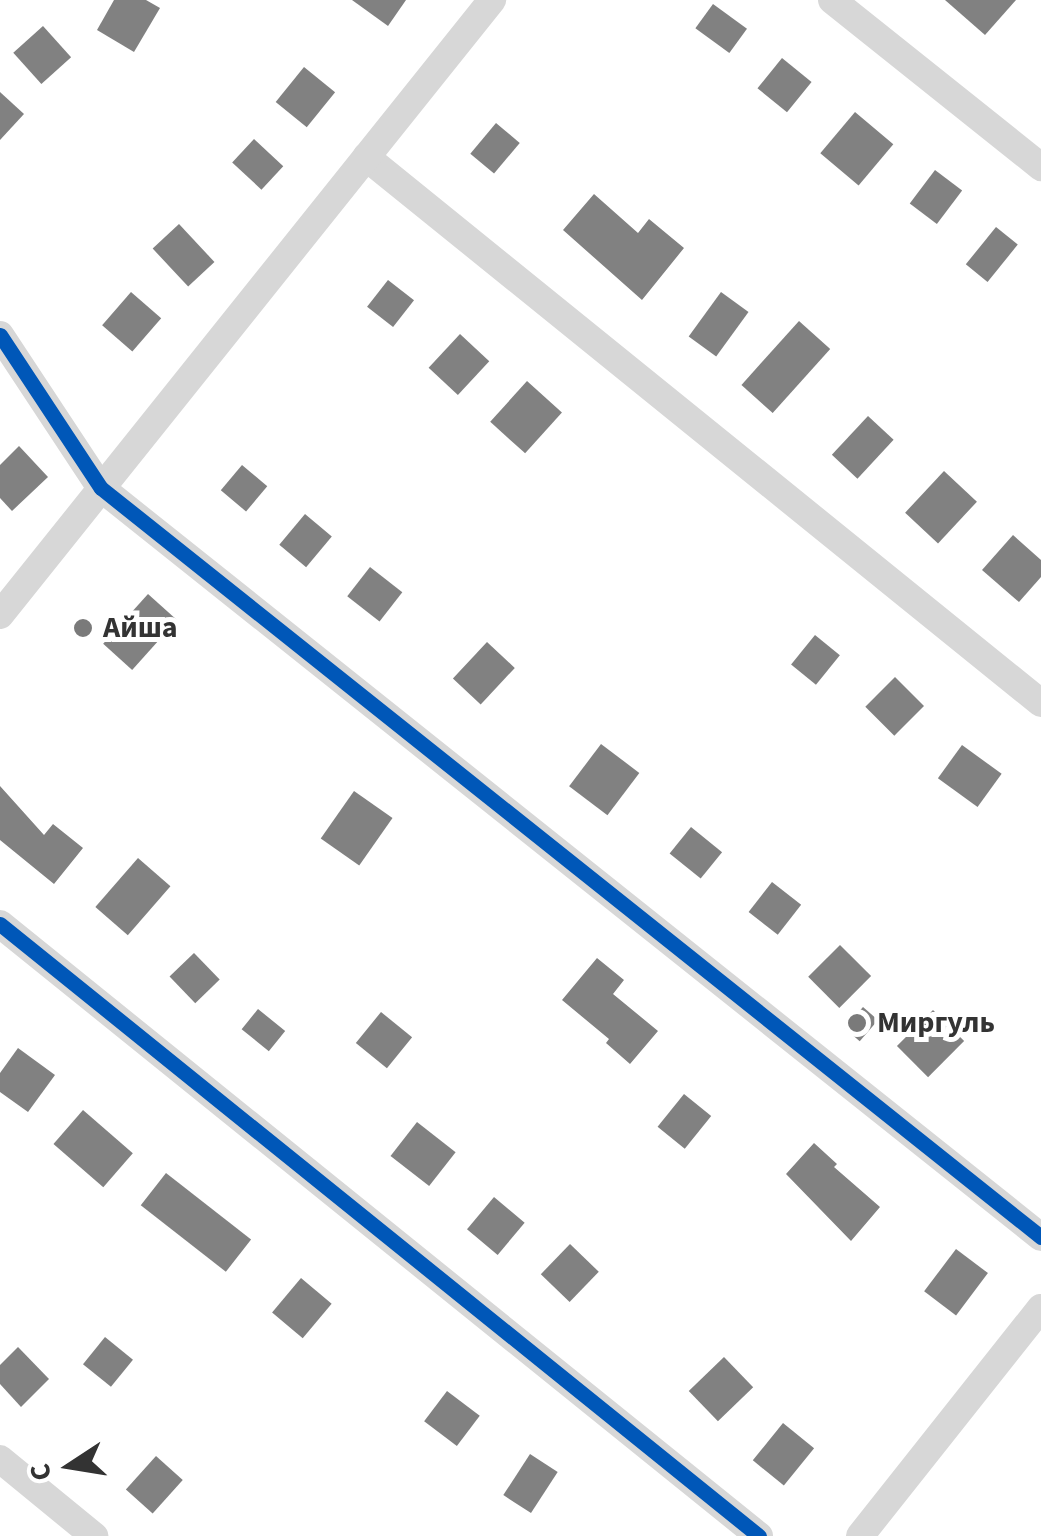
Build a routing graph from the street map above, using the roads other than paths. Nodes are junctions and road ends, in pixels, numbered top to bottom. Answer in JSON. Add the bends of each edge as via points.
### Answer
{"nodes":[{"id":1,"x":492,"y":0,"type":"edge"},
{"id":2,"x":832,"y":0,"type":"edge"},
{"id":3,"x":366,"y":157,"type":"junction"},
{"id":4,"x":1041,"y":167,"type":"edge"},
{"id":5,"x":0,"y":336,"type":"edge"},
{"id":6,"x":102,"y":488,"type":"junction"},
{"id":7,"x":0,"y":615,"type":"edge"},
{"id":8,"x":1041,"y":703,"type":"edge"},
{"id":9,"x":0,"y":924,"type":"edge"},
{"id":10,"x":1041,"y":1237,"type":"edge"},
{"id":11,"x":1041,"y":1308,"type":"edge"},
{"id":12,"x":0,"y":1459,"type":"edge"},
{"id":13,"x":94,"y":1536,"type":"edge"},
{"id":14,"x":760,"y":1536,"type":"edge"},
{"id":15,"x":860,"y":1536,"type":"edge"}],
"edges":[{"from":1,"to":3,"type":"street"},
{"from":2,"to":4,"type":"street"},
{"from":3,"to":6,"type":"street"},
{"from":3,"to":8,"type":"street"},
{"from":5,"to":6,"type":"street"},
{"from":6,"to":7,"type":"street"},
{"from":6,"to":10,"type":"street"},
{"from":9,"to":14,"type":"street"},
{"from":11,"to":15,"type":"street"},
{"from":12,"to":13,"type":"street"}]}
